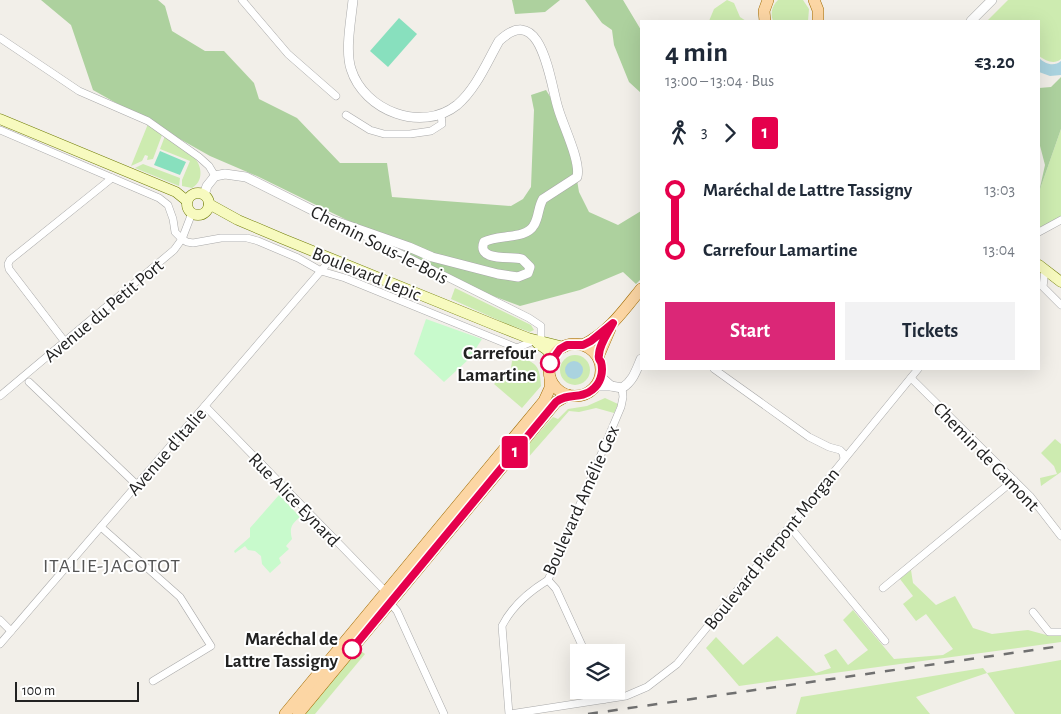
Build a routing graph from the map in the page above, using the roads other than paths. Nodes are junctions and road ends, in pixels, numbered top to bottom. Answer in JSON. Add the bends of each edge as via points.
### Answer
{"nodes":[{"id":1,"x":242,"y":0,"type":"edge"},
{"id":2,"x":353,"y":0,"type":"edge"},
{"id":3,"x":768,"y":0,"type":"edge"},
{"id":4,"x":814,"y":0,"type":"edge"},
{"id":5,"x":992,"y":0,"type":"edge"},
{"id":6,"x":765,"y":20,"type":"edge"},
{"id":7,"x":818,"y":20,"type":"edge"},
{"id":8,"x":972,"y":20,"type":"edge"},
{"id":9,"x":0,"y":38,"type":"edge"},
{"id":10,"x":336,"y":96,"type":"dead end"},
{"id":11,"x":441,"y":114,"type":"junction"},
{"id":12,"x":346,"y":115,"type":"dead end"},
{"id":13,"x":0,"y":119,"type":"edge"},
{"id":14,"x":0,"y":130,"type":"edge"},
{"id":15,"x":112,"y":178,"type":"junction"},
{"id":16,"x":209,"y":194,"type":"junction"},
{"id":17,"x":188,"y":200,"type":"junction"},
{"id":18,"x":194,"y":214,"type":"junction"},
{"id":19,"x":1061,"y":220,"type":"edge"},
{"id":20,"x":345,"y":225,"type":"junction"},
{"id":21,"x":1040,"y":231,"type":"edge"},
{"id":22,"x":182,"y":240,"type":"junction"},
{"id":23,"x":332,"y":258,"type":"junction"},
{"id":24,"x":1041,"y":267,"type":"edge"},
{"id":25,"x":321,"y":271,"type":"junction"},
{"id":26,"x":640,"y":290,"type":"edge"},
{"id":27,"x":1061,"y":305,"type":"edge"},
{"id":28,"x":613,"y":323,"type":"junction"},
{"id":29,"x":538,"y":341,"type":"junction"},
{"id":30,"x":65,"y":342,"type":"junction"},
{"id":31,"x":583,"y":345,"type":"junction"},
{"id":32,"x":564,"y":347,"type":"junction"},
{"id":33,"x":598,"y":357,"type":"junction"},
{"id":34,"x":552,"y":358,"type":"junction"},
{"id":35,"x":640,"y":361,"type":"edge"},
{"id":36,"x":715,"y":370,"type":"edge"},
{"id":37,"x":917,"y":370,"type":"edge"},
{"id":38,"x":550,"y":378,"type":"junction"},
{"id":39,"x":911,"y":378,"type":"junction"},
{"id":40,"x":29,"y":382,"type":"dead end"},
{"id":41,"x":598,"y":382,"type":"junction"},
{"id":42,"x":622,"y":388,"type":"junction"},
{"id":43,"x":568,"y":395,"type":"junction"},
{"id":44,"x":0,"y":396,"type":"edge"},
{"id":45,"x":205,"y":406,"type":"junction"},
{"id":46,"x":844,"y":459,"type":"junction"},
{"id":47,"x":1014,"y":480,"type":"junction"},
{"id":48,"x":137,"y":486,"type":"junction"},
{"id":49,"x":101,"y":527,"type":"junction"},
{"id":50,"x":790,"y":527,"type":"junction"},
{"id":51,"x":1061,"y":536,"type":"edge"},
{"id":52,"x":548,"y":580,"type":"junction"},
{"id":53,"x":883,"y":588,"type":"dead end"},
{"id":54,"x":388,"y":598,"type":"junction"},
{"id":55,"x":1034,"y":612,"type":"dead end"},
{"id":56,"x":0,"y":620,"type":"edge"},
{"id":57,"x":11,"y":631,"type":"junction"},
{"id":58,"x":1061,"y":632,"type":"edge"},
{"id":59,"x":885,"y":641,"type":"dead end"},
{"id":60,"x":0,"y":644,"type":"edge"},
{"id":61,"x":580,"y":644,"type":"edge"},
{"id":62,"x":154,"y":681,"type":"dead end"},
{"id":63,"x":605,"y":700,"type":"joint"},
{"id":64,"x":285,"y":714,"type":"edge"},
{"id":65,"x":298,"y":714,"type":"edge"},
{"id":66,"x":444,"y":714,"type":"edge"},
{"id":67,"x":510,"y":714,"type":"edge"}],
"edges":[{"from":1,"to":10,"type":"street","via":[[288,54]]},
{"from":2,"to":11,"type":"street","via":[[348,59],[359,84],[374,101],[394,114],[422,118]]},
{"from":3,"to":6,"type":"main road"},
{"from":4,"to":7,"type":"main road"},
{"from":5,"to":8,"type":"street"},
{"from":9,"to":16,"type":"street","via":[[62,82],[148,121],[204,161]]},
{"from":11,"to":12,"type":"street","via":[[442,124],[431,131],[410,134],[384,134],[370,130]]},
{"from":11,"to":20,"type":"street","via":[[456,106],[469,93],[506,34],[521,29],[538,38],[578,164],[577,177],[543,199],[535,225],[530,230],[523,234],[491,237],[482,246],[490,256],[522,259],[530,267],[528,273],[518,277],[455,264]]},
{"from":13,"to":17,"type":"main road","via":[[176,192]]},
{"from":14,"to":15,"type":"street"},
{"from":15,"to":22,"type":"street","via":[[168,205],[175,232]]},
{"from":15,"to":30,"type":"street","via":[[8,264]]},
{"from":16,"to":17,"type":"main road","via":[[192,194]]},
{"from":16,"to":18,"type":"main road","via":[[202,214]]},
{"from":16,"to":20,"type":"street","name":"Chemin Sous-le-Bois","via":[[237,175],[246,177]]},
{"from":16,"to":23,"type":"main road","name":"Boulevard Lepic","via":[[283,239]]},
{"from":17,"to":18,"type":"main road","via":[[188,208]]},
{"from":18,"to":22,"type":"street","name":"Avenue du Petit Port"},
{"from":19,"to":21,"type":"street"},
{"from":20,"to":29,"type":"street","name":"Chemin Sous-le-Bois","via":[[528,318],[540,326]]},
{"from":22,"to":25,"type":"street","name":"Boulevard Lepic","via":[[193,243],[221,238],[252,239]]},
{"from":22,"to":30,"type":"street","name":"Avenue du Petit Port","via":[[159,264]]},
{"from":23,"to":25,"type":"street","name":"Avenue d'Italie"},
{"from":23,"to":29,"type":"main road","name":"Boulevard Lepic"},
{"from":24,"to":27,"type":"street","via":[[1043,287]]},
{"from":25,"to":29,"type":"street","name":"Boulevard Lepic","via":[[517,348]]},
{"from":25,"to":45,"type":"street","name":"Avenue d'Italie"},
{"from":26,"to":28,"type":"main road"},
{"from":28,"to":31,"type":"main road"},
{"from":28,"to":33,"type":"main road"},
{"from":29,"to":32,"type":"main road","name":"Boulevard Lepic"},
{"from":29,"to":34,"type":"main road"},
{"from":30,"to":44,"type":"street","name":"Avenue du Petit Port"},
{"from":31,"to":32,"type":"main road"},
{"from":31,"to":33,"type":"main road"},
{"from":32,"to":34,"type":"main road"},
{"from":33,"to":41,"type":"main road","via":[[601,363]]},
{"from":34,"to":38,"type":"main road"},
{"from":35,"to":42,"type":"street","via":[[633,377]]},
{"from":36,"to":46,"type":"street","via":[[809,437],[840,450]]},
{"from":37,"to":39,"type":"street","name":"Boulevard Pierpont Morgan"},
{"from":38,"to":43,"type":"main road","via":[[557,389]]},
{"from":38,"to":54,"type":"main road","via":[[550,388],[544,401]]},
{"from":39,"to":46,"type":"street","name":"Boulevard Pierpont Morgan"},
{"from":39,"to":47,"type":"street","name":"Chemin de Gamont"},
{"from":40,"to":48,"type":"street"},
{"from":41,"to":42,"type":"street"},
{"from":41,"to":43,"type":"main road","via":[[583,395]]},
{"from":42,"to":52,"type":"street","name":"Boulevard Amélie Gex","via":[[621,407]]},
{"from":43,"to":54,"type":"main road","via":[[556,402]]},
{"from":45,"to":48,"type":"street","name":"Avenue d'Italie"},
{"from":45,"to":54,"type":"street","name":"Rue Alice Eynard"},
{"from":46,"to":50,"type":"street","name":"Boulevard Pierpont Morgan"},
{"from":47,"to":51,"type":"street","name":"Chemin de Gamont"},
{"from":47,"to":53,"type":"street"},
{"from":48,"to":49,"type":"street","name":"Avenue d'Italie"},
{"from":49,"to":57,"type":"street","name":"Avenue d'Italie"},
{"from":49,"to":62,"type":"street","via":[[180,598],[211,646]]},
{"from":50,"to":59,"type":"street"},
{"from":50,"to":63,"type":"street","name":"Boulevard Pierpont Morgan","via":[[677,664],[647,687]]},
{"from":52,"to":61,"type":"street","via":[[556,589]]},
{"from":52,"to":67,"type":"street","name":"Boulevard Amélie Gex","via":[[530,592],[502,626]]},
{"from":54,"to":64,"type":"main road"},
{"from":54,"to":65,"type":"main road"},
{"from":54,"to":66,"type":"street","name":"Rue Alice Eynard"},
{"from":55,"to":58,"type":"street","via":[[1049,632]]},
{"from":56,"to":57,"type":"street"},
{"from":57,"to":60,"type":"street","name":"Avenue d'Italie"},
{"from":63,"to":67,"type":"street","name":"Boulevard Pierpont Morgan"}]}
